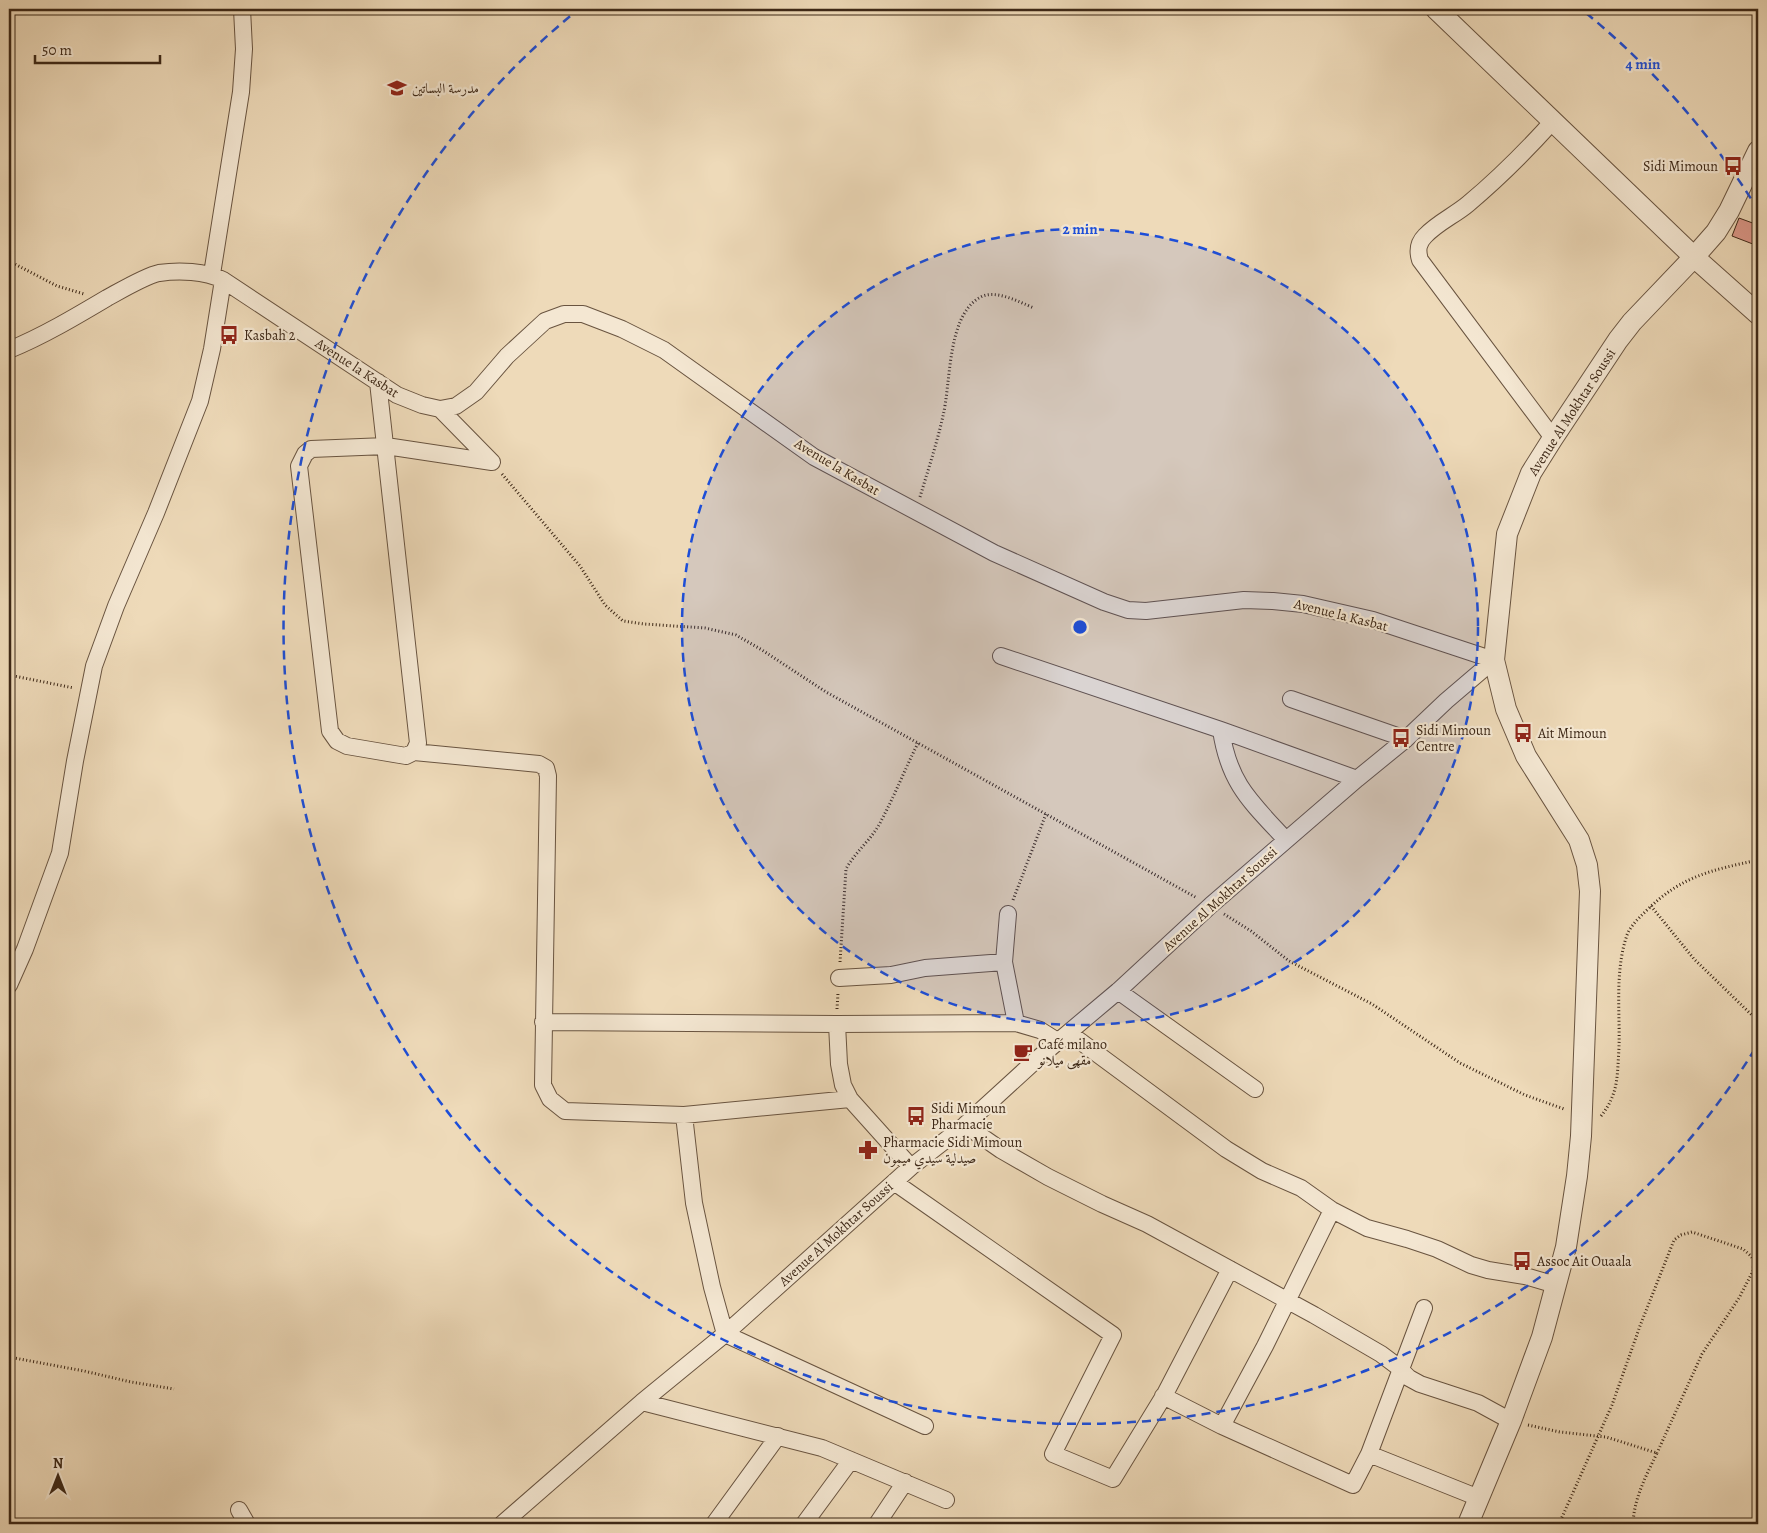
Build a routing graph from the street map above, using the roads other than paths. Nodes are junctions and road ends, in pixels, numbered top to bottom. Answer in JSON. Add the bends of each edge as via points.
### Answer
{"nodes":[{"id":1,"x":242,"y":9,"type":"edge"},
{"id":2,"x":1436,"y":9,"type":"edge"},
{"id":3,"x":1553,"y":121,"type":"junction"},
{"id":4,"x":1758,"y":151,"type":"edge"},
{"id":5,"x":1694,"y":257,"type":"junction"},
{"id":6,"x":218,"y":277,"type":"junction"},
{"id":7,"x":1758,"y":314,"type":"edge"},
{"id":8,"x":9,"y":350,"type":"edge"},
{"id":9,"x":378,"y":382,"type":"junction"},
{"id":10,"x":440,"y":409,"type":"junction"},
{"id":11,"x":1553,"y":438,"type":"junction"},
{"id":12,"x":386,"y":446,"type":"junction"},
{"id":13,"x":1001,"y":656,"type":"dead end"},
{"id":14,"x":1494,"y":660,"type":"junction"},
{"id":15,"x":1292,"y":699,"type":"dead end"},
{"id":16,"x":1221,"y":730,"type":"junction"},
{"id":17,"x":1406,"y":739,"type":"junction"},
{"id":18,"x":414,"y":752,"type":"junction"},
{"id":19,"x":1357,"y":779,"type":"junction"},
{"id":20,"x":1286,"y":840,"type":"junction"},
{"id":21,"x":1008,"y":914,"type":"road end"},
{"id":22,"x":1004,"y":962,"type":"junction"},
{"id":23,"x":839,"y":978,"type":"road end"},
{"id":24,"x":9,"y":985,"type":"edge"},
{"id":25,"x":1118,"y":991,"type":"junction"},
{"id":26,"x":543,"y":1022,"type":"junction"},
{"id":27,"x":1016,"y":1023,"type":"junction"},
{"id":28,"x":837,"y":1024,"type":"junction"},
{"id":29,"x":1064,"y":1037,"type":"junction"},
{"id":30,"x":1255,"y":1089,"type":"dead end"},
{"id":31,"x":850,"y":1099,"type":"junction"},
{"id":32,"x":684,"y":1115,"type":"junction"},
{"id":33,"x":965,"y":1125,"type":"junction"},
{"id":34,"x":911,"y":1167,"type":"junction"},
{"id":35,"x":894,"y":1182,"type":"junction"},
{"id":36,"x":1332,"y":1210,"type":"junction"},
{"id":37,"x":1230,"y":1269,"type":"junction"},
{"id":38,"x":1556,"y":1285,"type":"junction"},
{"id":39,"x":1287,"y":1300,"type":"junction"},
{"id":40,"x":1424,"y":1308,"type":"dead end"},
{"id":41,"x":725,"y":1334,"type":"junction"},
{"id":42,"x":1402,"y":1370,"type":"junction"},
{"id":43,"x":1163,"y":1396,"type":"junction"},
{"id":44,"x":642,"y":1402,"type":"junction"},
{"id":45,"x":1511,"y":1421,"type":"junction"},
{"id":46,"x":925,"y":1426,"type":"dead end"},
{"id":47,"x":1222,"y":1426,"type":"junction"},
{"id":48,"x":778,"y":1436,"type":"junction"},
{"id":49,"x":1370,"y":1454,"type":"junction"},
{"id":50,"x":851,"y":1460,"type":"junction"},
{"id":51,"x":905,"y":1482,"type":"junction"},
{"id":52,"x":1479,"y":1498,"type":"junction"},
{"id":53,"x":946,"y":1500,"type":"dead end"},
{"id":54,"x":502,"y":1524,"type":"edge"},
{"id":55,"x":714,"y":1524,"type":"edge"},
{"id":56,"x":804,"y":1524,"type":"edge"},
{"id":57,"x":877,"y":1524,"type":"edge"},
{"id":58,"x":1468,"y":1524,"type":"edge"}],
"edges":[{"from":1,"to":6,"type":"street","via":[[241,92]]},
{"from":2,"to":3,"type":"street"},
{"from":3,"to":5,"type":"street"},
{"from":3,"to":11,"type":"street","via":[[1493,183],[1426,235],[1417,251],[1420,260]]},
{"from":4,"to":5,"type":"street","name":"Avenue Al Mokhtar Soussi","via":[[1729,211]]},
{"from":5,"to":7,"type":"street"},
{"from":5,"to":11,"type":"street","name":"Avenue Al Mokhtar Soussi","via":[[1627,328]]},
{"from":6,"to":8,"type":"street","via":[[183,272],[158,273],[34,340]]},
{"from":6,"to":9,"type":"street","name":"Avenue la Kasbat"},
{"from":6,"to":24,"type":"street","via":[[212,349],[200,401],[94,666],[74,761],[60,854]]},
{"from":9,"to":10,"type":"street","name":"Avenue la Kasbat","via":[[397,395]]},
{"from":9,"to":12,"type":"street"},
{"from":10,"to":12,"type":"street","via":[[492,462]]},
{"from":10,"to":14,"type":"street","name":"Avenue la Kasbat","via":[[456,406],[476,392],[507,356],[546,321],[564,314],[583,314],[664,350],[814,457],[994,553],[1084,595],[1128,610],[1146,611],[1244,600],[1304,604],[1373,620]]},
{"from":11,"to":14,"type":"street","name":"Avenue Al Mokhtar Soussi","via":[[1532,473],[1507,534]]},
{"from":12,"to":18,"type":"street","via":[[418,743]]},
{"from":12,"to":18,"type":"street","via":[[311,448],[300,466],[330,731],[337,741],[347,746],[406,756]]},
{"from":13,"to":16,"type":"street"},
{"from":14,"to":17,"type":"street","name":"Avenue Al Mokhtar Soussi"},
{"from":14,"to":38,"type":"street","via":[[1506,709],[1526,756],[1579,840],[1587,865],[1590,891],[1591,1116]]},
{"from":15,"to":17,"type":"street"},
{"from":16,"to":19,"type":"street"},
{"from":16,"to":20,"type":"street","via":[[1227,759],[1243,791]]},
{"from":17,"to":19,"type":"street","name":"Avenue Al Mokhtar Soussi"},
{"from":18,"to":26,"type":"street","via":[[540,764],[546,768]]},
{"from":19,"to":20,"type":"street","name":"Avenue Al Mokhtar Soussi"},
{"from":20,"to":25,"type":"street","name":"Avenue Al Mokhtar Soussi"},
{"from":21,"to":22,"type":"street"},
{"from":22,"to":23,"type":"street"},
{"from":22,"to":27,"type":"street"},
{"from":25,"to":29,"type":"street","name":"Avenue Al Mokhtar Soussi"},
{"from":25,"to":30,"type":"street"},
{"from":26,"to":28,"type":"street"},
{"from":26,"to":32,"type":"street","via":[[543,1085],[550,1099],[565,1110]]},
{"from":27,"to":28,"type":"street"},
{"from":27,"to":29,"type":"street"},
{"from":28,"to":31,"type":"street","via":[[838,1064]]},
{"from":29,"to":33,"type":"street","name":"Avenue Al Mokhtar Soussi"},
{"from":29,"to":36,"type":"street","via":[[1226,1149],[1262,1171],[1301,1188]]},
{"from":31,"to":32,"type":"street"},
{"from":31,"to":34,"type":"street"},
{"from":32,"to":41,"type":"street","via":[[694,1203]]},
{"from":33,"to":34,"type":"street","name":"Avenue Al Mokhtar Soussi"},
{"from":33,"to":37,"type":"street","via":[[1048,1177],[1147,1224]]},
{"from":34,"to":35,"type":"street","name":"Avenue Al Mokhtar Soussi"},
{"from":35,"to":41,"type":"street","name":"Avenue Al Mokhtar Soussi"},
{"from":35,"to":43,"type":"street","via":[[1113,1335],[1053,1454],[1113,1479]]},
{"from":36,"to":38,"type":"street","via":[[1367,1228],[1438,1249],[1471,1265]]},
{"from":36,"to":39,"type":"street"},
{"from":37,"to":39,"type":"street"},
{"from":37,"to":43,"type":"street"},
{"from":38,"to":45,"type":"street","via":[[1542,1337]]},
{"from":39,"to":42,"type":"street","via":[[1382,1354]]},
{"from":39,"to":47,"type":"street"},
{"from":40,"to":42,"type":"street"},
{"from":41,"to":44,"type":"street","name":"Avenue Al Mokhtar Soussi"},
{"from":41,"to":46,"type":"street"},
{"from":42,"to":45,"type":"street","via":[[1420,1384],[1478,1403]]},
{"from":42,"to":49,"type":"street"},
{"from":43,"to":47,"type":"street"},
{"from":44,"to":48,"type":"street"},
{"from":44,"to":54,"type":"street","name":"Avenue Al Mokhtar Soussi"},
{"from":45,"to":52,"type":"street"},
{"from":47,"to":49,"type":"street","via":[[1354,1485]]},
{"from":48,"to":50,"type":"street"},
{"from":48,"to":55,"type":"street"},
{"from":49,"to":52,"type":"street"},
{"from":50,"to":51,"type":"street"},
{"from":50,"to":56,"type":"street"},
{"from":51,"to":53,"type":"street"},
{"from":51,"to":57,"type":"street"},
{"from":52,"to":58,"type":"street"}]}
